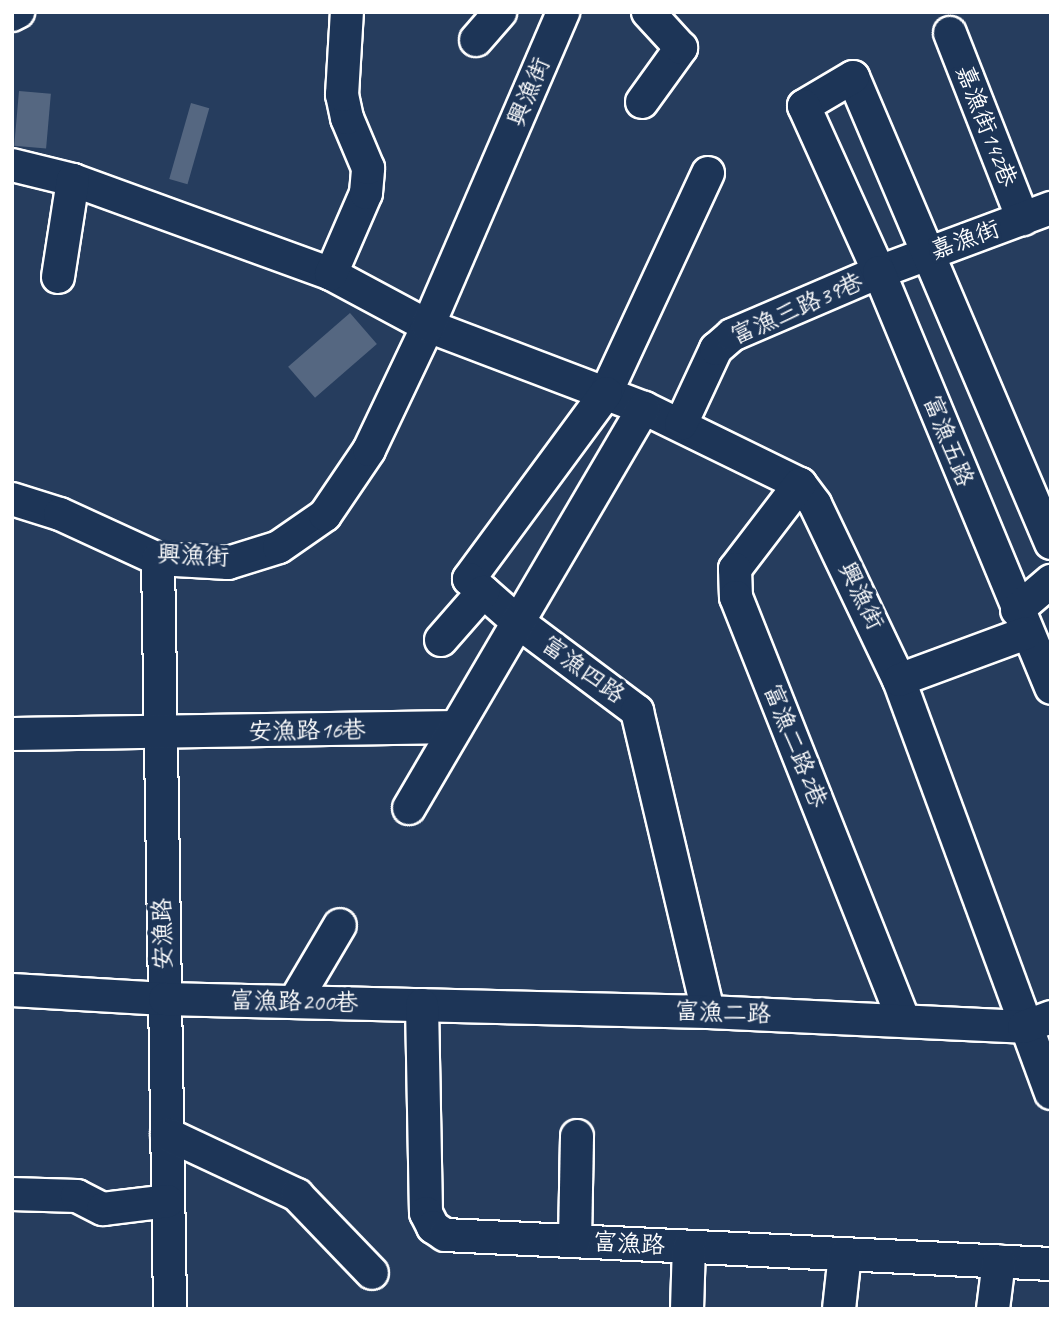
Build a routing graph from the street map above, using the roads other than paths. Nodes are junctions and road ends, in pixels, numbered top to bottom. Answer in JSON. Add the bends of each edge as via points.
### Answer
{"nodes":[{"id":1,"x":19,"y":12,"type":"edge"},
{"id":2,"x":347,"y":12,"type":"edge"},
{"id":3,"x":500,"y":12,"type":"edge"},
{"id":4,"x":563,"y":12,"type":"edge"},
{"id":5,"x":648,"y":12,"type":"edge"},
{"id":6,"x":12,"y":15,"type":"edge"},
{"id":7,"x":950,"y":33,"type":"dead end"},
{"id":8,"x":476,"y":40,"type":"dead end"},
{"id":9,"x":642,"y":102,"type":"dead end"},
{"id":10,"x":12,"y":165,"type":"edge"},
{"id":11,"x":708,"y":173,"type":"dead end"},
{"id":12,"x":73,"y":180,"type":"junction"},
{"id":13,"x":1037,"y":213,"type":"edge"},
{"id":14,"x":928,"y":254,"type":"junction"},
{"id":15,"x":879,"y":272,"type":"junction"},
{"id":16,"x":331,"y":274,"type":"junction"},
{"id":17,"x":58,"y":277,"type":"dead end"},
{"id":18,"x":428,"y":326,"type":"junction"},
{"id":19,"x":606,"y":393,"type":"junction"},
{"id":20,"x":644,"y":408,"type":"junction"},
{"id":21,"x":681,"y":424,"type":"junction"},
{"id":22,"x":800,"y":484,"type":"junction"},
{"id":23,"x":12,"y":499,"type":"edge"},
{"id":24,"x":1051,"y":543,"type":"edge"},
{"id":25,"x":158,"y":559,"type":"junction"},
{"id":26,"x":1051,"y":581,"type":"edge"},
{"id":27,"x":483,"y":592,"type":"junction"},
{"id":28,"x":1021,"y":621,"type":"junction"},
{"id":29,"x":517,"y":622,"type":"junction"},
{"id":30,"x":441,"y":640,"type":"dead end"},
{"id":31,"x":899,"y":680,"type":"junction"},
{"id":32,"x":1051,"y":688,"type":"edge"},
{"id":33,"x":456,"y":727,"type":"junction"},
{"id":34,"x":12,"y":734,"type":"edge"},
{"id":35,"x":159,"y":734,"type":"junction"},
{"id":36,"x":409,"y":808,"type":"dead end"},
{"id":37,"x":340,"y":925,"type":"dead end"},
{"id":38,"x":12,"y":990,"type":"edge"},
{"id":39,"x":165,"y":999,"type":"junction"},
{"id":40,"x":295,"y":1001,"type":"junction"},
{"id":41,"x":422,"y":1006,"type":"junction"},
{"id":42,"x":708,"y":1012,"type":"junction"},
{"id":43,"x":904,"y":1021,"type":"junction"},
{"id":44,"x":1037,"y":1022,"type":"edge"},
{"id":45,"x":1051,"y":1093,"type":"edge"},
{"id":46,"x":167,"y":1134,"type":"junction"},
{"id":47,"x":577,"y":1136,"type":"dead end"},
{"id":48,"x":12,"y":1194,"type":"edge"},
{"id":49,"x":168,"y":1201,"type":"junction"},
{"id":50,"x":575,"y":1241,"type":"junction"},
{"id":51,"x":689,"y":1247,"type":"junction"},
{"id":52,"x":845,"y":1254,"type":"junction"},
{"id":53,"x":999,"y":1261,"type":"junction"},
{"id":54,"x":1051,"y":1264,"type":"edge"},
{"id":55,"x":372,"y":1273,"type":"dead end"},
{"id":56,"x":170,"y":1309,"type":"edge"},
{"id":57,"x":687,"y":1309,"type":"edge"},
{"id":58,"x":839,"y":1309,"type":"edge"},
{"id":59,"x":993,"y":1309,"type":"edge"}],
"edges":[{"from":1,"to":6,"type":"street"},
{"from":2,"to":16,"type":"street","via":[[342,95],[368,168],[366,193]]},
{"from":3,"to":8,"type":"street"},
{"from":4,"to":18,"type":"street","name":"興漁街"},
{"from":5,"to":9,"type":"street","via":[[681,48]]},
{"from":7,"to":13,"type":"street","name":"嘉漁街142巷"},
{"from":10,"to":12,"type":"street","name":"興漁街"},
{"from":11,"to":19,"type":"street"},
{"from":12,"to":16,"type":"street","name":"興漁街"},
{"from":12,"to":17,"type":"street"},
{"from":13,"to":14,"type":"street","name":"嘉漁街"},
{"from":14,"to":15,"type":"street","name":"嘉漁街"},
{"from":14,"to":15,"type":"street","name":"富漁五路","via":[[853,77],[804,106]]},
{"from":14,"to":24,"type":"street"},
{"from":15,"to":21,"type":"street","name":"富漁三路39巷","via":[[732,335],[716,349]]},
{"from":15,"to":28,"type":"street","name":"富漁五路"},
{"from":16,"to":18,"type":"street","name":"興漁街"},
{"from":18,"to":19,"type":"street","name":"興漁街"},
{"from":18,"to":25,"type":"street","name":"興漁街","via":[[369,450],[325,515],[279,547],[228,563]]},
{"from":19,"to":20,"type":"street","name":"興漁街"},
{"from":19,"to":27,"type":"street","via":[[469,579]]},
{"from":20,"to":21,"type":"street","name":"興漁街"},
{"from":20,"to":29,"type":"street"},
{"from":21,"to":22,"type":"street","name":"興漁街"},
{"from":22,"to":31,"type":"street","name":"興漁街","via":[[821,516]]},
{"from":22,"to":43,"type":"street","name":"富漁二路2巷","via":[[735,569],[736,597]]},
{"from":23,"to":25,"type":"street","name":"興漁街","via":[[60,514]]},
{"from":25,"to":35,"type":"street","name":"安漁路"},
{"from":26,"to":28,"type":"street"},
{"from":27,"to":29,"type":"street","name":"富漁四路"},
{"from":27,"to":30,"type":"street"},
{"from":28,"to":31,"type":"street"},
{"from":28,"to":32,"type":"street","name":"富漁五路"},
{"from":29,"to":33,"type":"street"},
{"from":29,"to":42,"type":"street","name":"富漁四路","via":[[637,711]]},
{"from":31,"to":44,"type":"street","name":"興漁街"},
{"from":33,"to":35,"type":"street","name":"安漁路16巷"},
{"from":33,"to":36,"type":"street"},
{"from":34,"to":35,"type":"street","name":"安漁路16巷"},
{"from":35,"to":39,"type":"street","name":"安漁路"},
{"from":37,"to":40,"type":"street"},
{"from":38,"to":39,"type":"street","name":"富漁路200巷"},
{"from":39,"to":40,"type":"street","name":"富漁路200巷"},
{"from":39,"to":46,"type":"street","name":"安漁路"},
{"from":40,"to":41,"type":"street","name":"富漁路200巷"},
{"from":41,"to":42,"type":"street","name":"富漁二路"},
{"from":41,"to":50,"type":"street","name":"富漁路","via":[[426,1213],[433,1227],[445,1235]]},
{"from":42,"to":43,"type":"street","name":"富漁二路"},
{"from":43,"to":44,"type":"street","name":"富漁二路"},
{"from":44,"to":45,"type":"street","name":"興漁街"},
{"from":46,"to":49,"type":"street","name":"安漁路"},
{"from":46,"to":55,"type":"street","via":[[297,1195]]},
{"from":47,"to":50,"type":"street"},
{"from":48,"to":49,"type":"street","via":[[77,1196],[103,1209]]},
{"from":49,"to":56,"type":"street","name":"安漁路"},
{"from":50,"to":51,"type":"street","name":"富漁路"},
{"from":51,"to":52,"type":"street","name":"富漁路"},
{"from":51,"to":57,"type":"street"},
{"from":52,"to":53,"type":"street","name":"富漁路"},
{"from":52,"to":58,"type":"street"},
{"from":53,"to":54,"type":"street","name":"富漁路"},
{"from":53,"to":59,"type":"street"}]}
